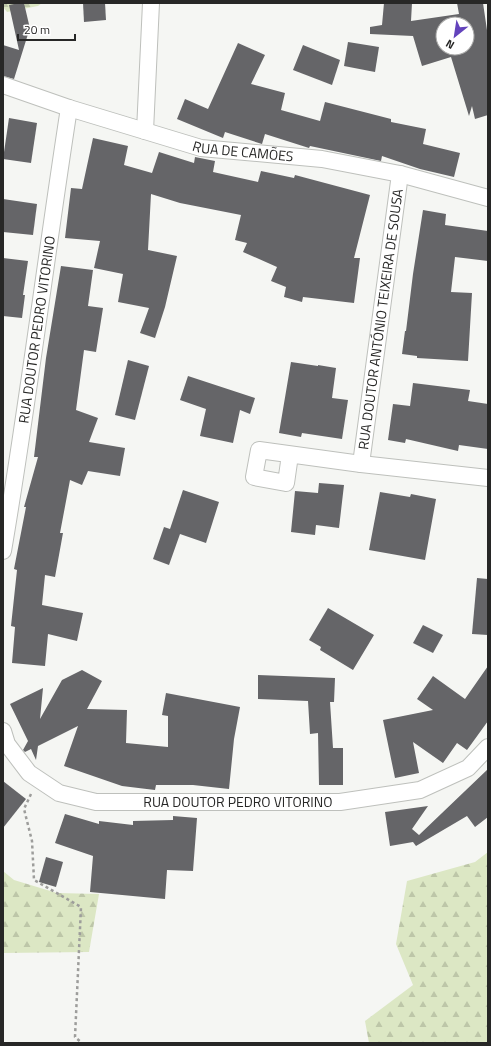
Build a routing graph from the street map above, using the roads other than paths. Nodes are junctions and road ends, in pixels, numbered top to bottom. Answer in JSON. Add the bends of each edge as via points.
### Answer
{"nodes":[{"id":1,"x":151,"y":3,"type":"edge"},
{"id":2,"x":3,"y":85,"type":"edge"},
{"id":3,"x":69,"y":108,"type":"junction"},
{"id":4,"x":145,"y":131,"type":"junction"},
{"id":5,"x":400,"y":174,"type":"junction"},
{"id":6,"x":488,"y":198,"type":"edge"},
{"id":7,"x":290,"y":454,"type":"dead end"},
{"id":8,"x":361,"y":464,"type":"junction"},
{"id":9,"x":488,"y":478,"type":"edge"},
{"id":10,"x":3,"y":551,"type":"edge"},
{"id":11,"x":3,"y":732,"type":"edge"},
{"id":12,"x":488,"y":747,"type":"edge"}],
"edges":[{"from":1,"to":4,"type":"street"},
{"from":2,"to":3,"type":"street","name":"RUA DE CAMÕES"},
{"from":3,"to":4,"type":"street","name":"RUA DE CAMÕES"},
{"from":3,"to":10,"type":"street","name":"RUA DOUTOR PEDRO VITORINO"},
{"from":4,"to":5,"type":"street","name":"RUA DE CAMÕES","via":[[201,148],[322,159]]},
{"from":5,"to":6,"type":"street","name":"RUA DE CAMÕES"},
{"from":5,"to":8,"type":"street","name":"RUA DOUTOR ANTÓNIO TEIXEIRA DE SOUSA"},
{"from":7,"to":8,"type":"street"},
{"from":8,"to":9,"type":"street"},
{"from":11,"to":12,"type":"street","name":"RUA DOUTOR PEDRO VITORINO","via":[[7,744],[29,773],[59,793],[96,802],[340,802],[420,790],[468,768]]}]}
